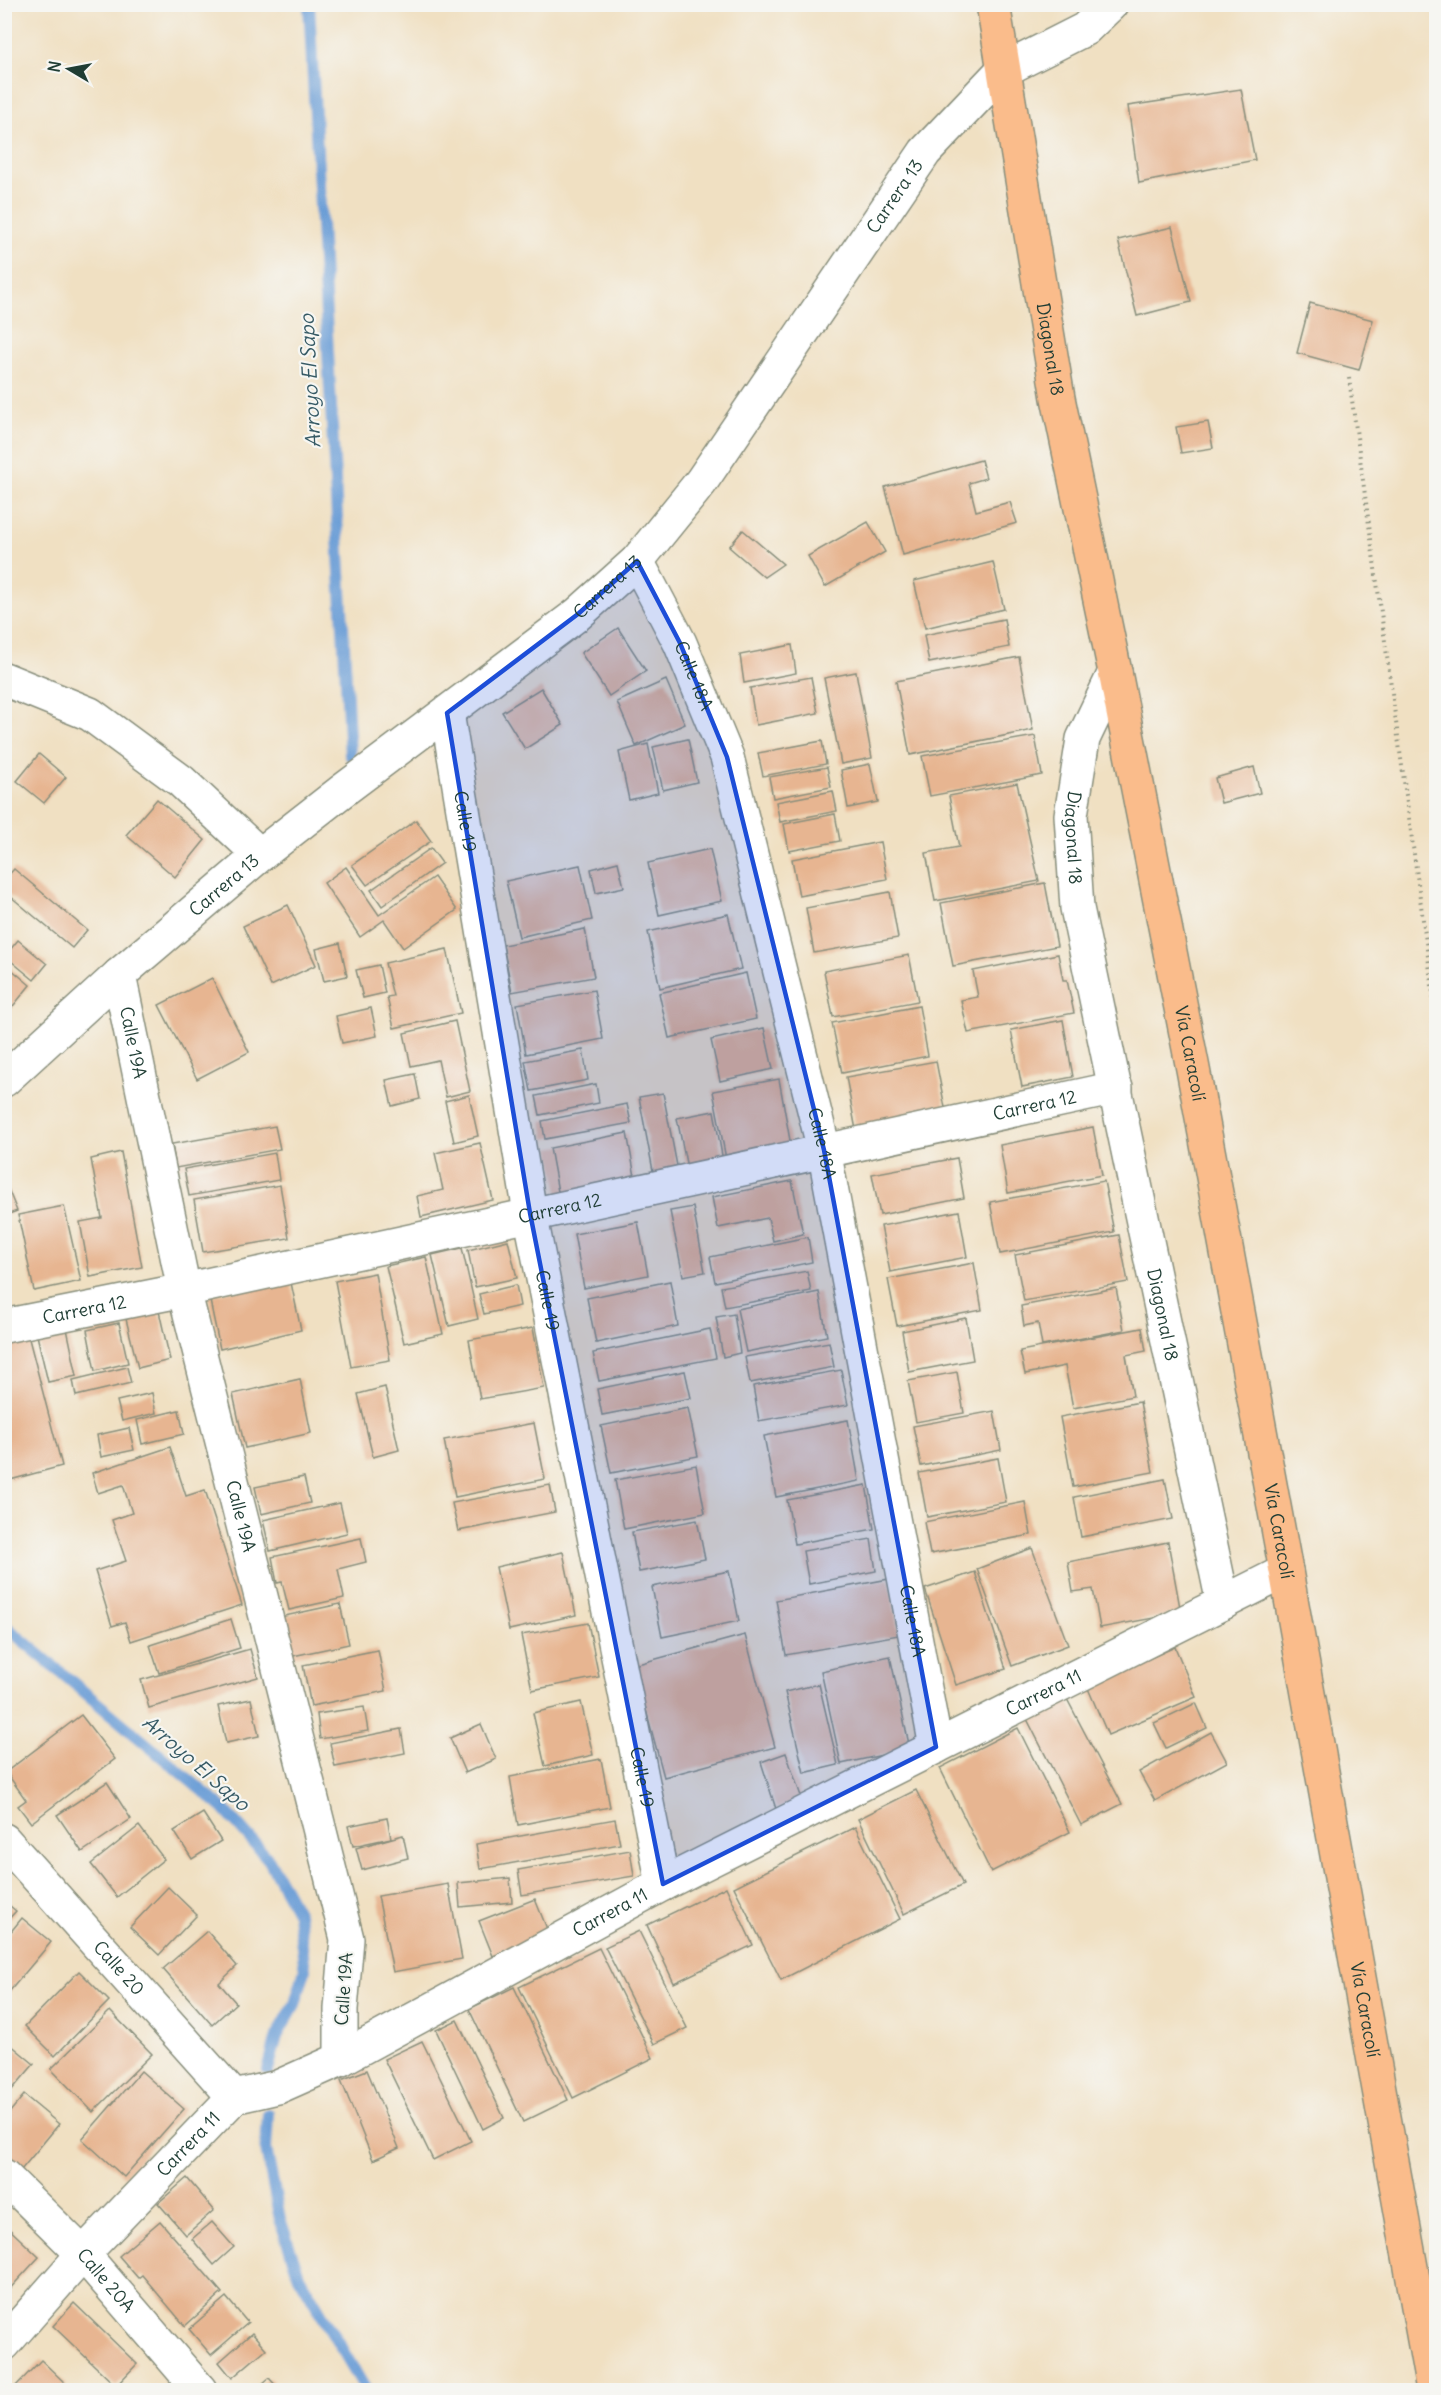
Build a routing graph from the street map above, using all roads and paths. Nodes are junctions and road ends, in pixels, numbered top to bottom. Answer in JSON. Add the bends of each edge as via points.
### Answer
{"nodes":[{"id":1,"x":993,"y":4,"type":"edge"},
{"id":2,"x":1111,"y":4,"type":"edge"},
{"id":3,"x":1002,"y":71,"type":"junction"},
{"id":4,"x":1349,"y":378,"type":"dead end"},
{"id":5,"x":636,"y":561,"type":"junction"},
{"id":6,"x":1115,"y":672,"type":"junction"},
{"id":7,"x":4,"y":679,"type":"edge"},
{"id":8,"x":447,"y":712,"type":"junction"},
{"id":9,"x":260,"y":855,"type":"junction"},
{"id":10,"x":119,"y":975,"type":"junction"},
{"id":11,"x":1437,"y":1015,"type":"edge"},
{"id":12,"x":4,"y":1080,"type":"edge"},
{"id":13,"x":1116,"y":1088,"type":"junction"},
{"id":14,"x":824,"y":1150,"type":"junction"},
{"id":15,"x":531,"y":1213,"type":"junction"},
{"id":16,"x":184,"y":1290,"type":"junction"},
{"id":17,"x":4,"y":1326,"type":"edge"},
{"id":18,"x":1286,"y":1571,"type":"junction"},
{"id":19,"x":1223,"y":1603,"type":"junction"},
{"id":20,"x":936,"y":1747,"type":"junction"},
{"id":21,"x":4,"y":1840,"type":"edge"},
{"id":22,"x":663,"y":1884,"type":"junction"},
{"id":23,"x":341,"y":2059,"type":"junction"},
{"id":24,"x":238,"y":2096,"type":"junction"},
{"id":25,"x":4,"y":2176,"type":"edge"},
{"id":26,"x":83,"y":2254,"type":"junction"},
{"id":27,"x":4,"y":2344,"type":"edge"},
{"id":28,"x":200,"y":2391,"type":"edge"},
{"id":29,"x":1433,"y":2391,"type":"edge"}],
"edges":[{"from":1,"to":3,"type":"main road","name":"Diagonal 18"},
{"from":2,"to":3,"type":"street","name":"Carrera 13","via":[[1085,29]]},
{"from":3,"to":5,"type":"street","name":"Carrera 13","via":[[925,152],[701,482]]},
{"from":3,"to":6,"type":"main road","name":"Diagonal 18","via":[[1058,398]]},
{"from":4,"to":11,"type":"path"},
{"from":5,"to":8,"type":"street","name":"Carrera 13","via":[[578,614]]},
{"from":5,"to":14,"type":"street","name":"Calle 18A","via":[[680,643],[726,757]]},
{"from":6,"to":13,"type":"street","name":"Diagonal 18","via":[[1083,740],[1071,815],[1077,908]]},
{"from":6,"to":18,"type":"main road","name":"Vía Caracolí"},
{"from":7,"to":9,"type":"street","via":[[90,714],[181,781]]},
{"from":8,"to":9,"type":"street","name":"Carrera 13"},
{"from":8,"to":15,"type":"street","name":"Calle 19"},
{"from":9,"to":10,"type":"street","name":"Carrera 13"},
{"from":10,"to":12,"type":"street","name":"Carrera 13"},
{"from":10,"to":16,"type":"street","name":"Calle 19A"},
{"from":13,"to":14,"type":"street","name":"Carrera 12"},
{"from":13,"to":19,"type":"street","name":"Diagonal 18"},
{"from":14,"to":15,"type":"street","name":"Carrera 12"},
{"from":14,"to":20,"type":"street","name":"Calle 18A"},
{"from":15,"to":16,"type":"street","name":"Carrera 12"},
{"from":15,"to":22,"type":"street","name":"Calle 19"},
{"from":16,"to":17,"type":"street","name":"Carrera 12"},
{"from":16,"to":23,"type":"street","name":"Calle 19A","via":[[347,1939]]},
{"from":18,"to":19,"type":"street","name":"Carrera 11"},
{"from":18,"to":29,"type":"main road","name":"Vía Caracolí"},
{"from":19,"to":20,"type":"street","name":"Carrera 11"},
{"from":20,"to":22,"type":"street","name":"Carrera 11"},
{"from":21,"to":24,"type":"street","name":"Calle 20"},
{"from":22,"to":23,"type":"street","name":"Carrera 11"},
{"from":23,"to":24,"type":"street","name":"Carrera 11","via":[[278,2087]]},
{"from":24,"to":26,"type":"street","name":"Carrera 11"},
{"from":25,"to":26,"type":"street","name":"Calle 20A"},
{"from":26,"to":27,"type":"street","name":"Carrera 11"},
{"from":26,"to":28,"type":"street","name":"Calle 20A"}]}
